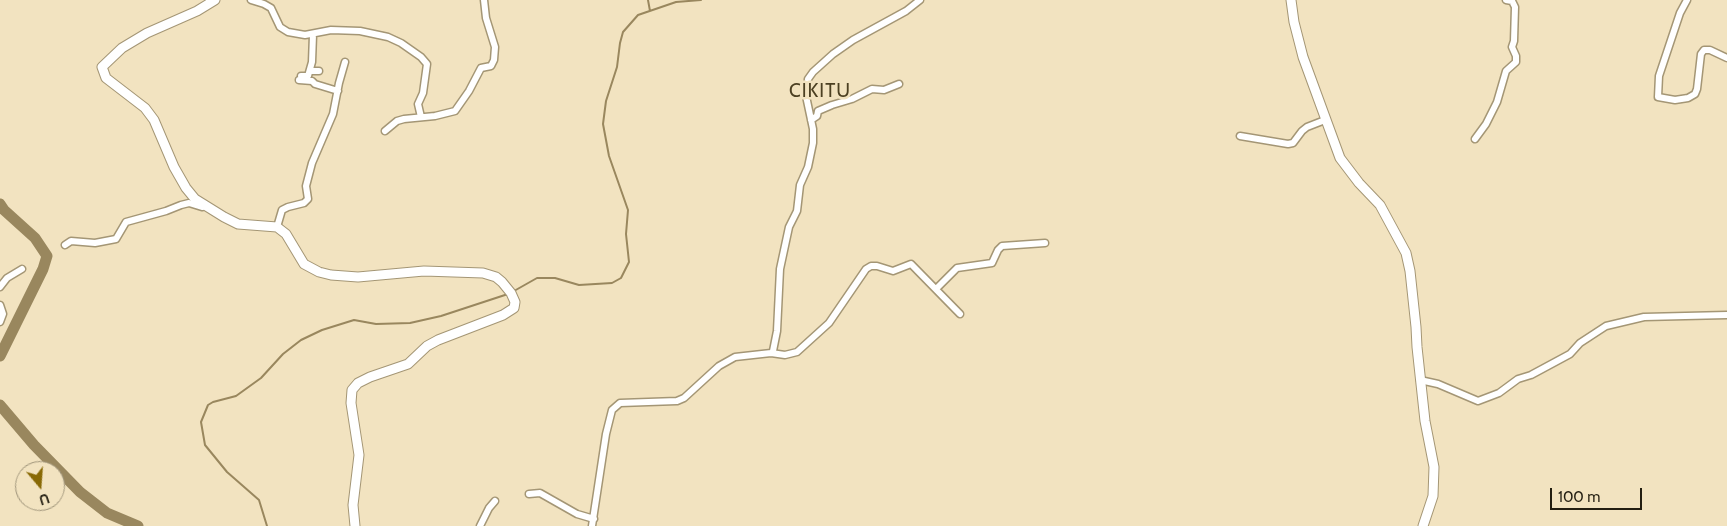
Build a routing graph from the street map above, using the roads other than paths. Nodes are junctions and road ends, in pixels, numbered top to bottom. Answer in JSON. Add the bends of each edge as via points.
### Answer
{"nodes":[{"id":1,"x":214,"y":0,"type":"edge"},
{"id":2,"x":251,"y":0,"type":"edge"},
{"id":3,"x":484,"y":0,"type":"edge"},
{"id":4,"x":920,"y":0,"type":"edge"},
{"id":5,"x":1291,"y":0,"type":"edge"},
{"id":6,"x":1506,"y":0,"type":"edge"},
{"id":7,"x":1687,"y":0,"type":"edge"},
{"id":8,"x":313,"y":35,"type":"junction"},
{"id":9,"x":1727,"y":58,"type":"edge"},
{"id":10,"x":345,"y":62,"type":"dead end"},
{"id":11,"x":310,"y":71,"type":"junction"},
{"id":12,"x":319,"y":78,"type":"junction"},
{"id":13,"x":899,"y":84,"type":"dead end"},
{"id":14,"x":338,"y":91,"type":"junction"},
{"id":15,"x":421,"y":117,"type":"junction"},
{"id":16,"x":811,"y":120,"type":"junction"},
{"id":17,"x":1325,"y":120,"type":"junction"},
{"id":18,"x":385,"y":132,"type":"dead end"},
{"id":19,"x":1240,"y":136,"type":"dead end"},
{"id":20,"x":1475,"y":139,"type":"dead end"},
{"id":21,"x":210,"y":209,"type":"junction"},
{"id":22,"x":277,"y":226,"type":"junction"},
{"id":23,"x":1045,"y":243,"type":"dead end"},
{"id":24,"x":65,"y":244,"type":"dead end"},
{"id":25,"x":22,"y":270,"type":"dead end"},
{"id":26,"x":0,"y":287,"type":"edge"},
{"id":27,"x":936,"y":289,"type":"junction"},
{"id":28,"x":0,"y":305,"type":"edge"},
{"id":29,"x":960,"y":314,"type":"dead end"},
{"id":30,"x":1727,"y":315,"type":"edge"},
{"id":31,"x":0,"y":322,"type":"edge"},
{"id":32,"x":771,"y":354,"type":"junction"},
{"id":33,"x":1420,"y":380,"type":"junction"},
{"id":34,"x":529,"y":494,"type":"dead end"},
{"id":35,"x":495,"y":501,"type":"dead end"},
{"id":36,"x":593,"y":523,"type":"edge"},
{"id":37,"x":355,"y":526,"type":"edge"},
{"id":38,"x":480,"y":526,"type":"edge"},
{"id":39,"x":1423,"y":526,"type":"edge"}],
"edges":[{"from":1,"to":21,"type":"main road","via":[[147,33],[122,48],[102,67],[106,78],[149,114],[186,188]]},
{"from":2,"to":8,"type":"street","via":[[271,8],[280,27],[288,32]]},
{"from":3,"to":15,"type":"street","via":[[495,47],[491,66],[481,68],[455,111]]},
{"from":4,"to":16,"type":"street","via":[[853,40],[813,72],[806,96]]},
{"from":5,"to":17,"type":"main road","via":[[1303,57]]},
{"from":6,"to":20,"type":"street","via":[[1515,7],[1512,47],[1516,62],[1506,71],[1497,102]]},
{"from":7,"to":9,"type":"street","via":[[1659,76],[1658,97],[1675,100],[1694,94],[1704,50]]},
{"from":8,"to":11,"type":"street"},
{"from":8,"to":15,"type":"street","via":[[344,30],[379,34],[421,57],[427,64],[418,104]]},
{"from":10,"to":14,"type":"street"},
{"from":11,"to":12,"type":"street"},
{"from":11,"to":12,"type":"street","via":[[308,76],[300,78],[312,81]]},
{"from":12,"to":14,"type":"street"},
{"from":13,"to":16,"type":"street","via":[[884,90],[872,89],[818,111]]},
{"from":14,"to":22,"type":"street","via":[[330,121],[312,163],[306,201],[282,210]]},
{"from":15,"to":18,"type":"street","via":[[397,121]]},
{"from":16,"to":32,"type":"street","via":[[813,143],[780,269],[777,331]]},
{"from":17,"to":19,"type":"street","via":[[1308,127],[1288,144]]},
{"from":17,"to":33,"type":"main road","via":[[1340,158],[1380,205],[1406,253]]},
{"from":21,"to":22,"type":"main road","via":[[238,224]]},
{"from":21,"to":24,"type":"street","via":[[189,203],[126,222],[116,239]]},
{"from":22,"to":37,"type":"main road","via":[[286,234],[304,264],[331,276],[371,277],[424,271],[483,273],[496,277],[514,299],[514,308],[438,340],[408,364],[370,377],[352,390],[359,455],[353,506]]},
{"from":23,"to":27,"type":"street","via":[[1002,246],[992,263],[957,268]]},
{"from":25,"to":26,"type":"street","via":[[7,278]]},
{"from":27,"to":29,"type":"street"},
{"from":27,"to":32,"type":"street","via":[[911,264],[893,271],[871,266],[829,323],[797,352]]},
{"from":28,"to":31,"type":"street","via":[[3,314]]},
{"from":30,"to":33,"type":"street","via":[[1650,316],[1606,326],[1580,343],[1570,354],[1478,401]]},
{"from":32,"to":36,"type":"street","via":[[744,355],[727,361],[677,401],[616,405],[606,434]]},
{"from":33,"to":39,"type":"main road","via":[[1434,467],[1433,496]]},
{"from":34,"to":36,"type":"street","via":[[540,493]]},
{"from":35,"to":38,"type":"street"}]}
